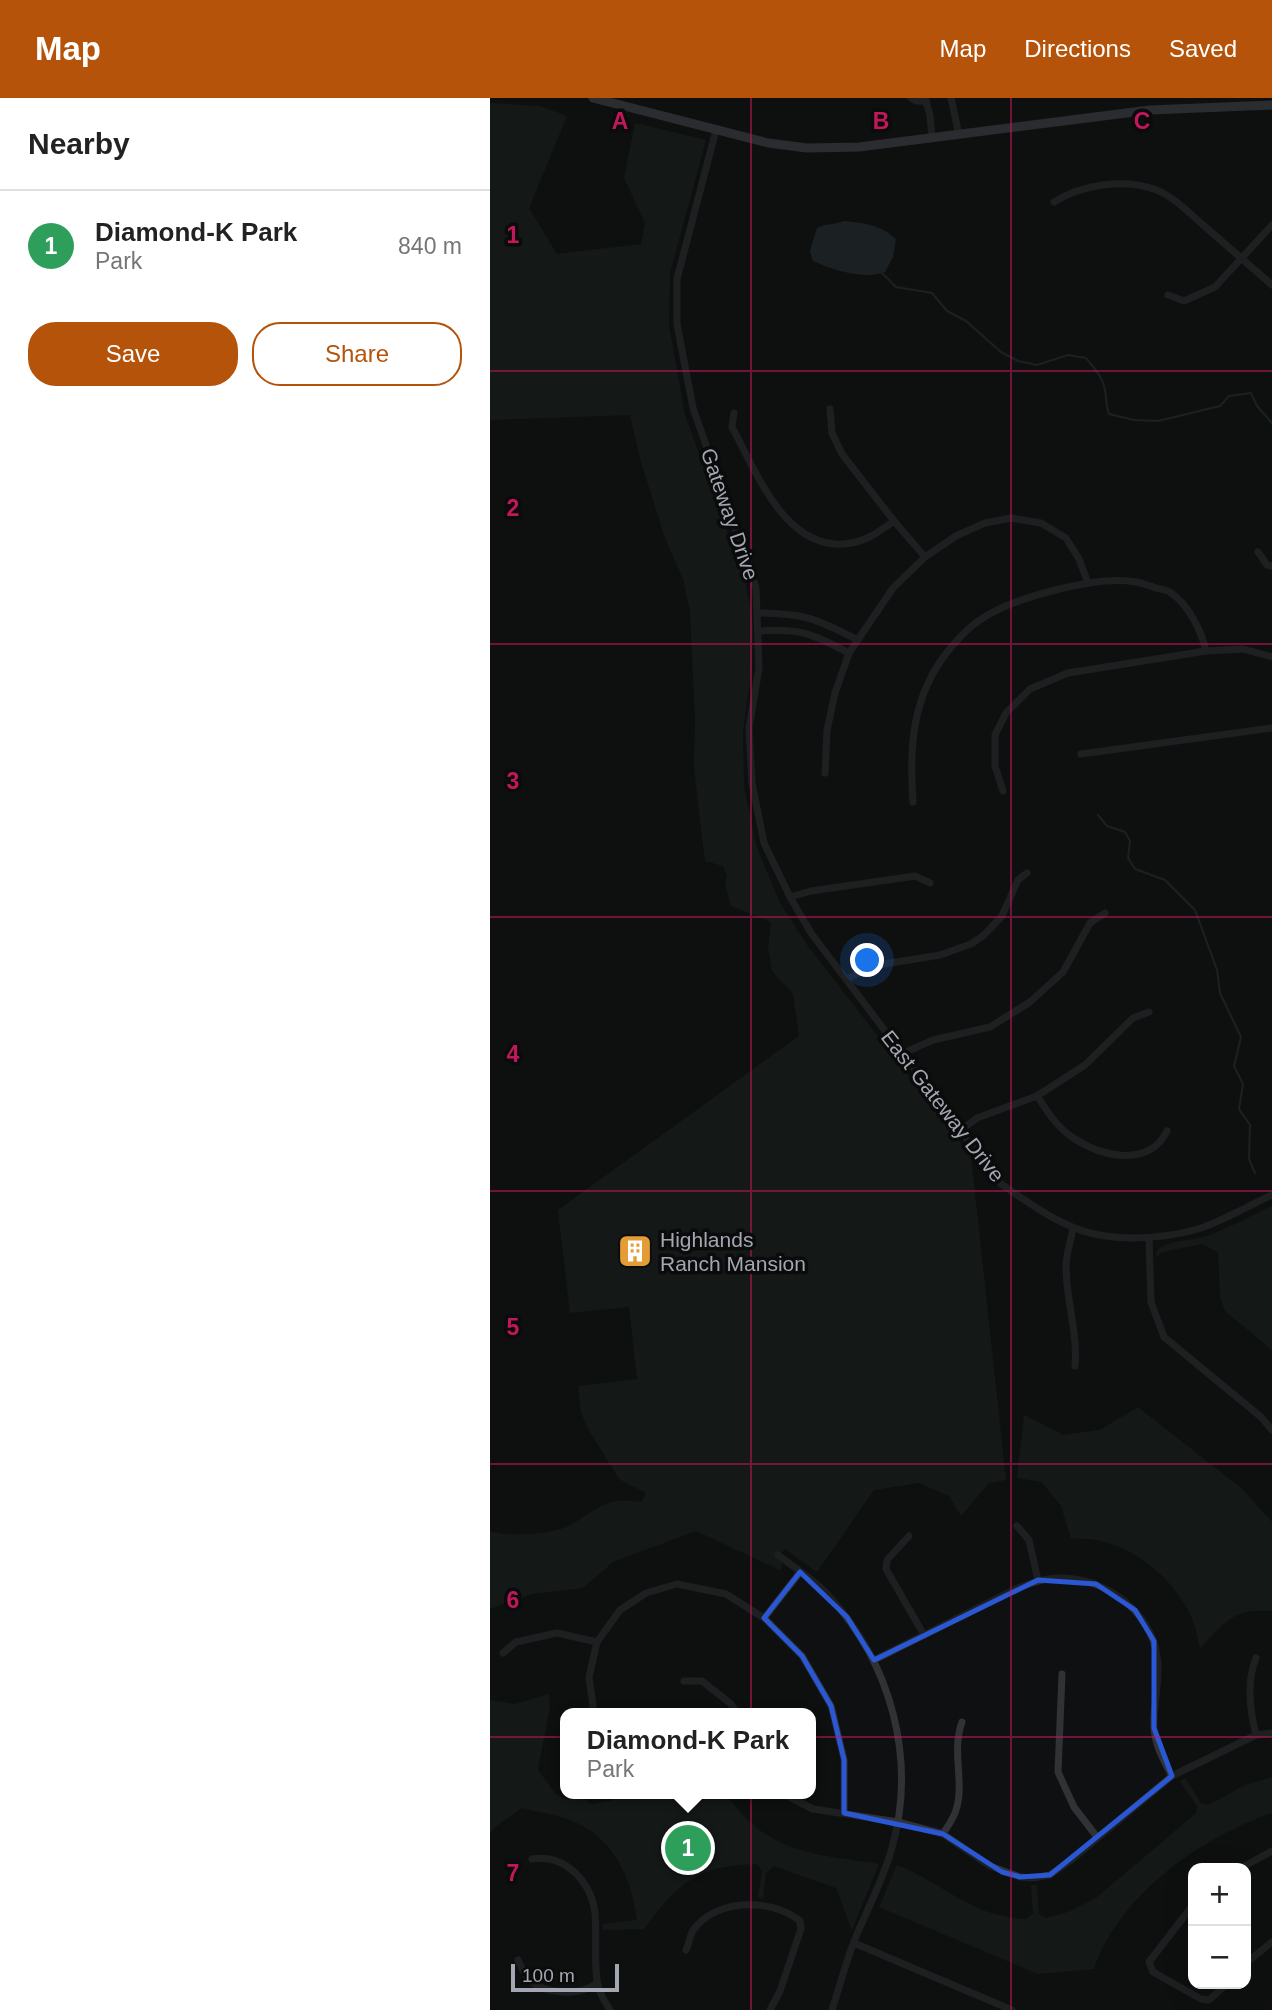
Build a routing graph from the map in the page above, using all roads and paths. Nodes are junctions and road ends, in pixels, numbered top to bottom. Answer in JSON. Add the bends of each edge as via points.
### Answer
{"nodes":[{"id":1,"x":593,"y":98,"type":"edge"},
{"id":2,"x":911,"y":98,"type":"edge"},
{"id":3,"x":951,"y":98,"type":"edge"},
{"id":4,"x":925,"y":100,"type":"edge"},
{"id":5,"x":1272,"y":105,"type":"edge"},
{"id":6,"x":716,"y":130,"type":"junction"},
{"id":7,"x":959,"y":135,"type":"junction"},
{"id":8,"x":932,"y":139,"type":"junction"},
{"id":9,"x":1054,"y":202,"type":"dead end"},
{"id":10,"x":1272,"y":225,"type":"edge"},
{"id":11,"x":1242,"y":259,"type":"junction"},
{"id":12,"x":1272,"y":285,"type":"edge"},
{"id":13,"x":1168,"y":295,"type":"dead end"},
{"id":14,"x":830,"y":409,"type":"dead end"},
{"id":15,"x":734,"y":413,"type":"dead end"},
{"id":16,"x":894,"y":522,"type":"junction"},
{"id":17,"x":1258,"y":552,"type":"dead end"},
{"id":18,"x":925,"y":556,"type":"junction"},
{"id":19,"x":1272,"y":566,"type":"edge"},
{"id":20,"x":1088,"y":583,"type":"junction"},
{"id":21,"x":757,"y":613,"type":"junction"},
{"id":22,"x":759,"y":631,"type":"junction"},
{"id":23,"x":858,"y":640,"type":"junction"},
{"id":24,"x":1206,"y":651,"type":"junction"},
{"id":25,"x":849,"y":653,"type":"junction"},
{"id":26,"x":1272,"y":657,"type":"edge"},
{"id":27,"x":1272,"y":728,"type":"edge"},
{"id":28,"x":1081,"y":754,"type":"dead end"},
{"id":29,"x":825,"y":773,"type":"dead end"},
{"id":30,"x":1003,"y":791,"type":"dead end"},
{"id":31,"x":913,"y":802,"type":"dead end"},
{"id":32,"x":1027,"y":873,"type":"dead end"},
{"id":33,"x":930,"y":883,"type":"dead end"},
{"id":34,"x":790,"y":897,"type":"junction"},
{"id":35,"x":1105,"y":913,"type":"dead end"},
{"id":36,"x":848,"y":979,"type":"junction"},
{"id":37,"x":1149,"y":1012,"type":"dead end"},
{"id":38,"x":901,"y":1054,"type":"junction"},
{"id":39,"x":1037,"y":1096,"type":"junction"},
{"id":40,"x":961,"y":1130,"type":"junction"},
{"id":41,"x":1167,"y":1131,"type":"dead end"},
{"id":42,"x":1272,"y":1195,"type":"edge"},
{"id":43,"x":1073,"y":1228,"type":"junction"},
{"id":44,"x":1149,"y":1238,"type":"junction"},
{"id":45,"x":1075,"y":1366,"type":"dead end"},
{"id":46,"x":1272,"y":1430,"type":"edge"},
{"id":47,"x":1017,"y":1526,"type":"dead end"},
{"id":48,"x":909,"y":1536,"type":"dead end"},
{"id":49,"x":778,"y":1555,"type":"dead end"},
{"id":50,"x":800,"y":1572,"type":"junction"},
{"id":51,"x":1038,"y":1580,"type":"junction"},
{"id":52,"x":764,"y":1618,"type":"junction"},
{"id":53,"x":924,"y":1635,"type":"junction"},
{"id":54,"x":597,"y":1642,"type":"junction"},
{"id":55,"x":503,"y":1653,"type":"dead end"},
{"id":56,"x":1256,"y":1658,"type":"dead end"},
{"id":57,"x":874,"y":1660,"type":"junction"},
{"id":58,"x":1062,"y":1674,"type":"dead end"},
{"id":59,"x":684,"y":1681,"type":"dead end"},
{"id":60,"x":593,"y":1708,"type":"edge"},
{"id":61,"x":733,"y":1708,"type":"edge"},
{"id":62,"x":962,"y":1721,"type":"dead end"},
{"id":63,"x":1272,"y":1733,"type":"edge"},
{"id":64,"x":1256,"y":1735,"type":"junction"},
{"id":65,"x":1172,"y":1776,"type":"junction"},
{"id":66,"x":793,"y":1799,"type":"edge"},
{"id":67,"x":844,"y":1813,"type":"junction"},
{"id":68,"x":898,"y":1822,"type":"junction"},
{"id":69,"x":943,"y":1834,"type":"junction"},
{"id":70,"x":1097,"y":1837,"type":"junction"},
{"id":71,"x":1272,"y":1852,"type":"edge"},
{"id":72,"x":532,"y":1859,"type":"dead end"},
{"id":73,"x":1251,"y":1863,"type":"edge"},
{"id":74,"x":1188,"y":1911,"type":"edge"},
{"id":75,"x":1272,"y":1941,"type":"edge"},
{"id":76,"x":853,"y":1944,"type":"junction"},
{"id":77,"x":687,"y":1950,"type":"dead end"},
{"id":78,"x":1251,"y":1958,"type":"edge"},
{"id":79,"x":518,"y":1960,"type":"dead end"},
{"id":80,"x":597,"y":1983,"type":"junction"},
{"id":81,"x":1222,"y":1989,"type":"edge"},
{"id":82,"x":610,"y":2010,"type":"edge"},
{"id":83,"x":769,"y":2010,"type":"edge"},
{"id":84,"x":832,"y":2010,"type":"edge"},
{"id":85,"x":1012,"y":2010,"type":"edge"}],
"edges":[{"from":1,"to":6,"type":"main road"},
{"from":2,"to":4,"type":"street"},
{"from":3,"to":7,"type":"street"},
{"from":4,"to":8,"type":"street"},
{"from":5,"to":7,"type":"main road","via":[[1150,110]]},
{"from":6,"to":8,"type":"main road","via":[[768,143],[824,148]]},
{"from":6,"to":21,"type":"street","name":"Gateway Drive","via":[[677,279],[677,324],[693,408],[756,588]]},
{"from":7,"to":8,"type":"main road"},
{"from":9,"to":11,"type":"street","via":[[1071,191],[1116,184],[1152,188],[1172,199]]},
{"from":10,"to":11,"type":"street"},
{"from":11,"to":12,"type":"street"},
{"from":11,"to":13,"type":"street","via":[[1199,296],[1184,301]]},
{"from":14,"to":16,"type":"street","via":[[832,433],[842,454]]},
{"from":15,"to":16,"type":"street","via":[[733,426],[774,505],[800,531],[838,544],[872,536]]},
{"from":16,"to":18,"type":"street"},
{"from":17,"to":19,"type":"street"},
{"from":18,"to":20,"type":"street","via":[[985,523],[1011,518],[1041,523],[1066,538]]},
{"from":18,"to":23,"type":"street","via":[[893,588]]},
{"from":20,"to":24,"type":"street","via":[[1135,581],[1171,593],[1190,614]]},
{"from":20,"to":31,"type":"street","via":[[1022,598],[981,618],[948,651],[925,690],[915,719],[910,760]]},
{"from":21,"to":22,"type":"street","name":"Gateway Drive"},
{"from":21,"to":23,"type":"street","via":[[814,618]]},
{"from":22,"to":25,"type":"street","via":[[789,628]]},
{"from":22,"to":34,"type":"street","name":"Gateway Drive","via":[[760,668],[749,728],[752,783],[764,844]]},
{"from":23,"to":25,"type":"street"},
{"from":24,"to":26,"type":"street","via":[[1243,649]]},
{"from":24,"to":30,"type":"street","via":[[1068,673],[1030,689],[1006,713],[995,735],[995,766]]},
{"from":25,"to":29,"type":"street","via":[[827,730]]},
{"from":27,"to":28,"type":"street"},
{"from":32,"to":36,"type":"street","via":[[1018,880],[1002,916],[971,944],[940,955],[872,966]]},
{"from":33,"to":34,"type":"street","via":[[915,876]]},
{"from":34,"to":36,"type":"street","name":"East Gateway Drive","via":[[811,933]]},
{"from":35,"to":38,"type":"street","via":[[1090,923],[1063,972],[1030,1002],[990,1027],[933,1040]]},
{"from":36,"to":38,"type":"street","name":"East Gateway Drive"},
{"from":37,"to":39,"type":"street","via":[[1133,1018],[1085,1065]]},
{"from":38,"to":40,"type":"street","name":"East Gateway Drive"},
{"from":39,"to":40,"type":"street","via":[[977,1118]]},
{"from":39,"to":41,"type":"street","via":[[1071,1137],[1102,1153],[1143,1153],[1161,1144]]},
{"from":40,"to":43,"type":"street","name":"East Gateway Drive","via":[[1001,1184]]},
{"from":42,"to":44,"type":"street","via":[[1199,1228]]},
{"from":43,"to":44,"type":"street","name":"East Gateway Drive","via":[[1113,1237]]},
{"from":43,"to":45,"type":"street","via":[[1066,1264]]},
{"from":44,"to":46,"type":"street","via":[[1151,1302],[1164,1337]]},
{"from":47,"to":51,"type":"street","via":[[1029,1539]]},
{"from":48,"to":53,"type":"street","via":[[887,1560],[886,1569]]},
{"from":49,"to":50,"type":"street"},
{"from":50,"to":52,"type":"street"},
{"from":50,"to":57,"type":"street","via":[[847,1617]]},
{"from":51,"to":53,"type":"street"},
{"from":51,"to":65,"type":"street","via":[[1077,1579],[1096,1584],[1135,1611],[1154,1641],[1154,1728]]},
{"from":52,"to":54,"type":"street","via":[[726,1594],[677,1584],[646,1593],[620,1610]]},
{"from":52,"to":67,"type":"street","via":[[803,1656],[831,1706],[844,1760]]},
{"from":53,"to":57,"type":"street"},
{"from":54,"to":55,"type":"street","via":[[557,1633],[516,1642]]},
{"from":54,"to":60,"type":"street","via":[[589,1676]]},
{"from":56,"to":64,"type":"street","via":[[1250,1672]]},
{"from":57,"to":68,"type":"street","via":[[899,1741]]},
{"from":58,"to":70,"type":"street","via":[[1058,1772],[1074,1807]]},
{"from":59,"to":61,"type":"street","via":[[702,1681]]},
{"from":62,"to":69,"type":"street","via":[[957,1735],[956,1811]]},
{"from":63,"to":64,"type":"street"},
{"from":64,"to":65,"type":"street"},
{"from":65,"to":70,"type":"street"},
{"from":66,"to":67,"type":"street","via":[[813,1809]]},
{"from":67,"to":68,"type":"street"},
{"from":68,"to":69,"type":"street"},
{"from":68,"to":76,"type":"street","via":[[891,1852]]},
{"from":69,"to":70,"type":"street","via":[[990,1866],[1034,1878],[1050,1875]]},
{"from":71,"to":73,"type":"street"},
{"from":72,"to":80,"type":"street","via":[[558,1860],[587,1888],[594,1911]]},
{"from":74,"to":81,"type":"street","via":[[1149,1962],[1153,1972],[1201,1999],[1209,2000]]},
{"from":75,"to":78,"type":"street"},
{"from":76,"to":84,"type":"street"},
{"from":76,"to":85,"type":"street"},
{"from":77,"to":83,"type":"street","via":[[694,1930],[713,1913],[732,1906],[747,1903],[793,1915],[801,1929],[780,1992]]},
{"from":79,"to":80,"type":"street","via":[[528,1979],[546,1988],[569,1992]]},
{"from":80,"to":82,"type":"street"}]}
